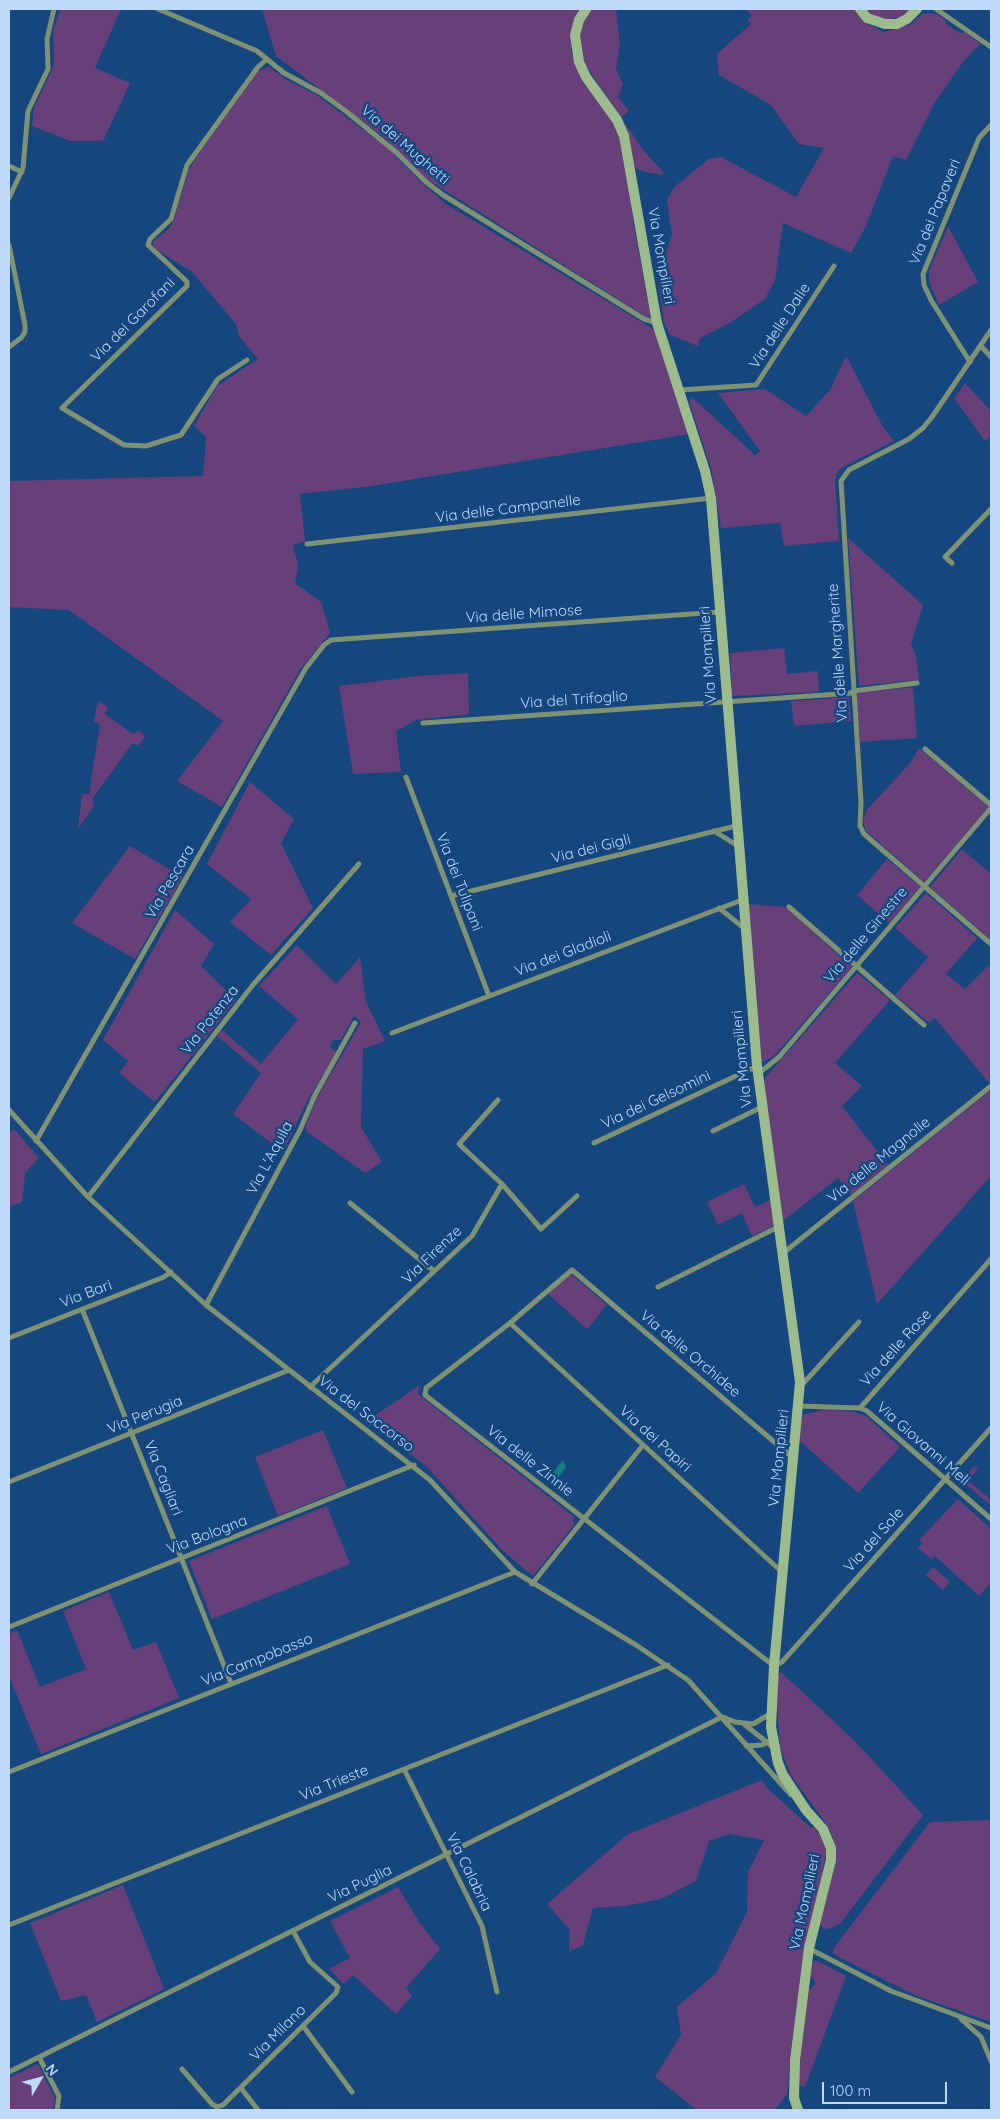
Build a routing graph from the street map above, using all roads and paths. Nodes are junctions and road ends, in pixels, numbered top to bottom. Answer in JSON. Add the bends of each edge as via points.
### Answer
{"nodes":[{"id":1,"x":54,"y":9,"type":"edge"},
{"id":2,"x":158,"y":9,"type":"edge"},
{"id":3,"x":586,"y":9,"type":"edge"},
{"id":4,"x":860,"y":9,"type":"edge"},
{"id":5,"x":917,"y":9,"type":"edge"},
{"id":6,"x":936,"y":9,"type":"edge"},
{"id":7,"x":991,"y":47,"type":"edge"},
{"id":8,"x":268,"y":59,"type":"junction"},
{"id":9,"x":991,"y":124,"type":"edge"},
{"id":10,"x":9,"y":166,"type":"edge"},
{"id":11,"x":22,"y":172,"type":"junction"},
{"id":12,"x":9,"y":198,"type":"edge"},
{"id":13,"x":9,"y":245,"type":"edge"},
{"id":14,"x":834,"y":266,"type":"dead end"},
{"id":15,"x":657,"y":322,"type":"junction"},
{"id":16,"x":991,"y":330,"type":"edge"},
{"id":17,"x":981,"y":346,"type":"junction"},
{"id":18,"x":9,"y":348,"type":"edge"},
{"id":19,"x":991,"y":357,"type":"edge"},
{"id":20,"x":247,"y":360,"type":"dead end"},
{"id":21,"x":970,"y":362,"type":"junction"},
{"id":22,"x":680,"y":390,"type":"junction"},
{"id":23,"x":711,"y":498,"type":"junction"},
{"id":24,"x":991,"y":509,"type":"edge"},
{"id":25,"x":307,"y":544,"type":"dead end"},
{"id":26,"x":952,"y":563,"type":"dead end"},
{"id":27,"x":719,"y":612,"type":"junction"},
{"id":28,"x":331,"y":640,"type":"joint"},
{"id":29,"x":917,"y":683,"type":"dead end"},
{"id":30,"x":853,"y":692,"type":"junction"},
{"id":31,"x":726,"y":702,"type":"junction"},
{"id":32,"x":423,"y":722,"type":"dead end"},
{"id":33,"x":924,"y":749,"type":"dead end"},
{"id":34,"x":406,"y":777,"type":"dead end"},
{"id":35,"x":991,"y":807,"type":"edge"},
{"id":36,"x":736,"y":826,"type":"junction"},
{"id":37,"x":714,"y":831,"type":"junction"},
{"id":38,"x":738,"y":846,"type":"junction"},
{"id":39,"x":359,"y":864,"type":"dead end"},
{"id":40,"x":924,"y":886,"type":"junction"},
{"id":41,"x":451,"y":896,"type":"junction"},
{"id":42,"x":742,"y":900,"type":"junction"},
{"id":43,"x":788,"y":907,"type":"dead end"},
{"id":44,"x":719,"y":908,"type":"junction"},
{"id":45,"x":744,"y":928,"type":"junction"},
{"id":46,"x":991,"y":944,"type":"edge"},
{"id":47,"x":857,"y":966,"type":"junction"},
{"id":48,"x":489,"y":996,"type":"junction"},
{"id":49,"x":355,"y":1024,"type":"dead end"},
{"id":50,"x":924,"y":1025,"type":"dead end"},
{"id":51,"x":392,"y":1033,"type":"dead end"},
{"id":52,"x":757,"y":1070,"type":"junction"},
{"id":53,"x":991,"y":1086,"type":"edge"},
{"id":54,"x":498,"y":1100,"type":"dead end"},
{"id":55,"x":762,"y":1107,"type":"junction"},
{"id":56,"x":9,"y":1110,"type":"edge"},
{"id":57,"x":713,"y":1130,"type":"dead end"},
{"id":58,"x":36,"y":1141,"type":"junction"},
{"id":59,"x":594,"y":1143,"type":"dead end"},
{"id":60,"x":502,"y":1184,"type":"junction"},
{"id":61,"x":577,"y":1196,"type":"dead end"},
{"id":62,"x":88,"y":1197,"type":"junction"},
{"id":63,"x":350,"y":1203,"type":"dead end"},
{"id":64,"x":778,"y":1227,"type":"junction"},
{"id":65,"x":782,"y":1254,"type":"junction"},
{"id":66,"x":991,"y":1259,"type":"edge"},
{"id":67,"x":572,"y":1270,"type":"joint"},
{"id":68,"x":434,"y":1271,"type":"junction"},
{"id":69,"x":171,"y":1272,"type":"junction"},
{"id":70,"x":658,"y":1287,"type":"dead end"},
{"id":71,"x":206,"y":1304,"type":"junction"},
{"id":72,"x":82,"y":1309,"type":"junction"},
{"id":73,"x":859,"y":1322,"type":"dead end"},
{"id":74,"x":510,"y":1323,"type":"junction"},
{"id":75,"x":9,"y":1338,"type":"edge"},
{"id":76,"x":289,"y":1370,"type":"junction"},
{"id":77,"x":310,"y":1386,"type":"junction"},
{"id":78,"x":800,"y":1388,"type":"junction"},
{"id":79,"x":799,"y":1406,"type":"junction"},
{"id":80,"x":860,"y":1408,"type":"junction"},
{"id":81,"x":991,"y":1428,"type":"edge"},
{"id":82,"x":132,"y":1434,"type":"junction"},
{"id":83,"x":643,"y":1444,"type":"junction"},
{"id":84,"x":792,"y":1457,"type":"junction"},
{"id":85,"x":414,"y":1465,"type":"junction"},
{"id":86,"x":946,"y":1479,"type":"junction"},
{"id":87,"x":9,"y":1482,"type":"edge"},
{"id":88,"x":584,"y":1518,"type":"junction"},
{"id":89,"x":991,"y":1519,"type":"edge"},
{"id":90,"x":182,"y":1558,"type":"junction"},
{"id":91,"x":515,"y":1572,"type":"junction"},
{"id":92,"x":783,"y":1573,"type":"junction"},
{"id":93,"x":532,"y":1584,"type":"junction"},
{"id":94,"x":9,"y":1627,"type":"edge"},
{"id":95,"x":668,"y":1665,"type":"junction"},
{"id":96,"x":774,"y":1666,"type":"junction"},
{"id":97,"x":231,"y":1684,"type":"junction"},
{"id":98,"x":772,"y":1713,"type":"junction"},
{"id":99,"x":722,"y":1717,"type":"junction"},
{"id":100,"x":744,"y":1724,"type":"junction"},
{"id":101,"x":771,"y":1743,"type":"junction"},
{"id":102,"x":746,"y":1746,"type":"junction"},
{"id":103,"x":404,"y":1769,"type":"junction"},
{"id":104,"x":9,"y":1772,"type":"edge"},
{"id":105,"x":806,"y":1810,"type":"junction"},
{"id":106,"x":447,"y":1855,"type":"junction"},
{"id":107,"x":9,"y":1925,"type":"edge"},
{"id":108,"x":293,"y":1931,"type":"junction"},
{"id":109,"x":809,"y":1948,"type":"junction"},
{"id":110,"x":497,"y":1992,"type":"dead end"},
{"id":111,"x":959,"y":2017,"type":"junction"},
{"id":112,"x":303,"y":2026,"type":"junction"},
{"id":113,"x":991,"y":2028,"type":"edge"},
{"id":114,"x":39,"y":2057,"type":"junction"},
{"id":115,"x":991,"y":2061,"type":"edge"},
{"id":116,"x":182,"y":2069,"type":"dead end"},
{"id":117,"x":9,"y":2072,"type":"edge"},
{"id":118,"x":241,"y":2088,"type":"junction"},
{"id":119,"x":352,"y":2092,"type":"dead end"},
{"id":120,"x":57,"y":2110,"type":"edge"},
{"id":121,"x":258,"y":2110,"type":"edge"},
{"id":122,"x":798,"y":2110,"type":"edge"}],
"edges":[{"from":1,"to":11,"type":"street","via":[[47,39],[48,69],[28,111]]},
{"from":2,"to":8,"type":"street","name":"Via dei Mughetti"},
{"from":3,"to":15,"type":"street","name":"Via Mompilieri","via":[[575,35],[579,62],[624,136]]},
{"from":4,"to":5,"type":"street","via":[[867,18],[885,24],[897,24]]},
{"from":6,"to":7,"type":"street"},
{"from":8,"to":15,"type":"street","name":"Via dei Mughetti","via":[[284,73],[347,112],[443,195],[644,319]]},
{"from":8,"to":20,"type":"street","name":"Via dei Garofani","via":[[258,66],[187,165],[172,218],[148,245],[182,277],[187,286],[62,408],[124,445],[146,446],[181,435],[218,379]]},
{"from":9,"to":21,"type":"street","name":"Via dei Papaveri","via":[[979,138],[923,274],[931,300]]},
{"from":10,"to":11,"type":"street"},
{"from":11,"to":12,"type":"street"},
{"from":13,"to":18,"type":"street","via":[[25,332]]},
{"from":14,"to":22,"type":"street","name":"Via delle Dalie","via":[[756,385]]},
{"from":15,"to":22,"type":"street","name":"Via Mompilieri"},
{"from":16,"to":17,"type":"street","name":"Via delle Margherite"},
{"from":17,"to":19,"type":"street"},
{"from":17,"to":21,"type":"street","name":"Via delle Margherite"},
{"from":21,"to":30,"type":"street","name":"Via delle Margherite","via":[[923,428],[909,439],[849,470],[841,481]]},
{"from":22,"to":23,"type":"street","name":"Via Mompilieri"},
{"from":23,"to":25,"type":"street","name":"Via delle Campanelle"},
{"from":23,"to":27,"type":"street","name":"Via Mompilieri"},
{"from":24,"to":26,"type":"street","via":[[945,557]]},
{"from":27,"to":28,"type":"street","name":"Via delle Mimose"},
{"from":27,"to":31,"type":"street","name":"Via Mompilieri"},
{"from":28,"to":58,"type":"street","name":"Via Pescara","via":[[306,668]]},
{"from":29,"to":30,"type":"street","name":"Via del Trifoglio"},
{"from":30,"to":31,"type":"street","name":"Via del Trifoglio"},
{"from":30,"to":40,"type":"street","name":"Via delle Margherite","via":[[860,826],[864,834]]},
{"from":31,"to":32,"type":"street","name":"Via del Trifoglio"},
{"from":31,"to":36,"type":"street","name":"Via Mompilieri"},
{"from":33,"to":35,"type":"street"},
{"from":34,"to":41,"type":"street","name":"Via dei Tulipani"},
{"from":35,"to":40,"type":"street","name":"Via delle Ginestre"},
{"from":36,"to":37,"type":"street","name":"Via dei Gigli"},
{"from":36,"to":38,"type":"street","name":"Via Mompilieri"},
{"from":37,"to":38,"type":"street"},
{"from":37,"to":41,"type":"street","name":"Via dei Gigli"},
{"from":38,"to":42,"type":"street","name":"Via Mompilieri"},
{"from":39,"to":62,"type":"street","name":"Via Potenza","via":[[252,986]]},
{"from":40,"to":46,"type":"street","name":"Via delle Margherite"},
{"from":40,"to":47,"type":"street","name":"Via delle Ginestre"},
{"from":41,"to":48,"type":"street","name":"Via dei Tulipani"},
{"from":42,"to":44,"type":"street","name":"Via dei Gladioli"},
{"from":42,"to":45,"type":"street","name":"Via Mompilieri"},
{"from":43,"to":47,"type":"street"},
{"from":44,"to":45,"type":"street"},
{"from":44,"to":48,"type":"street","name":"Via dei Gladioli"},
{"from":45,"to":52,"type":"street","name":"Via Mompilieri"},
{"from":47,"to":50,"type":"street"},
{"from":47,"to":52,"type":"street","name":"Via delle Ginestre","via":[[778,1056]]},
{"from":48,"to":51,"type":"street","name":"Via dei Gladioli"},
{"from":49,"to":71,"type":"street","name":"Via L'Aquila"},
{"from":52,"to":55,"type":"street","name":"Via Mompilieri"},
{"from":52,"to":59,"type":"street","name":"Via dei Gelsomini"},
{"from":53,"to":65,"type":"street","name":"Via delle Magnolie"},
{"from":54,"to":60,"type":"street","via":[[459,1144]]},
{"from":55,"to":57,"type":"street"},
{"from":55,"to":64,"type":"street","name":"Via Mompilieri"},
{"from":56,"to":58,"type":"street","name":"Via del Soccorso"},
{"from":58,"to":62,"type":"street","name":"Via del Soccorso"},
{"from":60,"to":61,"type":"street","via":[[541,1228]]},
{"from":60,"to":68,"type":"street","name":"Via Firenze","via":[[472,1236]]},
{"from":62,"to":69,"type":"street","name":"Via del Soccorso"},
{"from":63,"to":68,"type":"street"},
{"from":64,"to":65,"type":"street","name":"Via Mompilieri"},
{"from":64,"to":70,"type":"street"},
{"from":65,"to":78,"type":"street","name":"Via Mompilieri"},
{"from":66,"to":80,"type":"street","name":"Via delle Rose"},
{"from":67,"to":74,"type":"street","name":"Via delle Zinnie"},
{"from":67,"to":84,"type":"street","name":"Via delle Orchidee"},
{"from":68,"to":77,"type":"street","name":"Via Firenze"},
{"from":69,"to":71,"type":"street","name":"Via del Soccorso"},
{"from":69,"to":72,"type":"street","name":"Via Bari"},
{"from":71,"to":76,"type":"street","name":"Via del Soccorso"},
{"from":72,"to":75,"type":"street","name":"Via Bari"},
{"from":72,"to":82,"type":"street","name":"Via Cagliari"},
{"from":73,"to":78,"type":"street"},
{"from":74,"to":83,"type":"street","name":"Via dei Papiri"},
{"from":74,"to":88,"type":"street","name":"Via delle Zinnie","via":[[426,1388],[424,1395]]},
{"from":76,"to":77,"type":"street","name":"Via del Soccorso"},
{"from":76,"to":82,"type":"street","name":"Via Perugia"},
{"from":77,"to":85,"type":"street","name":"Via del Soccorso"},
{"from":78,"to":79,"type":"street","name":"Via Mompilieri"},
{"from":79,"to":80,"type":"street","name":"Via delle Rose"},
{"from":79,"to":84,"type":"street","name":"Via Mompilieri"},
{"from":80,"to":86,"type":"street","name":"Via Giovanni Meli"},
{"from":81,"to":86,"type":"street","name":"Via del Sole"},
{"from":82,"to":87,"type":"street","name":"Via Perugia"},
{"from":82,"to":90,"type":"street","name":"Via Cagliari"},
{"from":83,"to":88,"type":"street"},
{"from":83,"to":92,"type":"street","name":"Via dei Papiri"},
{"from":84,"to":92,"type":"street","name":"Via Mompilieri"},
{"from":85,"to":90,"type":"street","name":"Via Bologna"},
{"from":85,"to":91,"type":"street","name":"Via del Soccorso"},
{"from":86,"to":89,"type":"street","name":"Via Giovanni Meli"},
{"from":86,"to":96,"type":"street","name":"Via del Sole","via":[[782,1662]]},
{"from":88,"to":93,"type":"street"},
{"from":88,"to":96,"type":"street","name":"Via delle Zinnie"},
{"from":90,"to":94,"type":"street","name":"Via Bologna"},
{"from":90,"to":97,"type":"street","name":"Via Cagliari"},
{"from":91,"to":93,"type":"street","name":"Via del Soccorso"},
{"from":91,"to":97,"type":"street","name":"Via Campobasso"},
{"from":92,"to":96,"type":"street","name":"Via Mompilieri"},
{"from":93,"to":95,"type":"street","name":"Via del Soccorso"},
{"from":95,"to":99,"type":"street","name":"Via del Soccorso","via":[[688,1680]]},
{"from":95,"to":103,"type":"street","name":"Via Trieste"},
{"from":96,"to":98,"type":"street","name":"Via Mompilieri"},
{"from":97,"to":104,"type":"street","name":"Via Campobasso"},
{"from":98,"to":100,"type":"street","via":[[754,1724]]},
{"from":98,"to":101,"type":"street","name":"Via Mompilieri"},
{"from":99,"to":100,"type":"street"},
{"from":99,"to":102,"type":"street","name":"Via del Soccorso"},
{"from":99,"to":106,"type":"street","name":"Via Puglia"},
{"from":100,"to":101,"type":"street"},
{"from":101,"to":102,"type":"street"},
{"from":101,"to":105,"type":"street","name":"Via Mompilieri","via":[[783,1775]]},
{"from":102,"to":105,"type":"street","name":"Via del Soccorso"},
{"from":103,"to":106,"type":"street","name":"Via Calabria"},
{"from":103,"to":107,"type":"street","name":"Via Trieste"},
{"from":105,"to":109,"type":"street","name":"Via Mompilieri","via":[[823,1829],[831,1848],[831,1860]]},
{"from":106,"to":108,"type":"street","name":"Via Puglia"},
{"from":106,"to":110,"type":"street","name":"Via Calabria","via":[[482,1926]]},
{"from":108,"to":112,"type":"street","name":"Via Milano","via":[[310,1962],[338,1988]]},
{"from":108,"to":114,"type":"street","name":"Via Puglia"},
{"from":109,"to":111,"type":"street","via":[[891,1991]]},
{"from":109,"to":122,"type":"street","name":"Via Mompilieri","via":[[794,2078]]},
{"from":111,"to":113,"type":"street"},
{"from":111,"to":115,"type":"street","via":[[981,2037]]},
{"from":112,"to":118,"type":"street","name":"Via Milano"},
{"from":112,"to":119,"type":"street"},
{"from":114,"to":117,"type":"street","name":"Via Puglia"},
{"from":114,"to":120,"type":"street","via":[[59,2096]]},
{"from":116,"to":118,"type":"street","name":"Via Milano","via":[[217,2107]]},
{"from":118,"to":121,"type":"street"}]}
